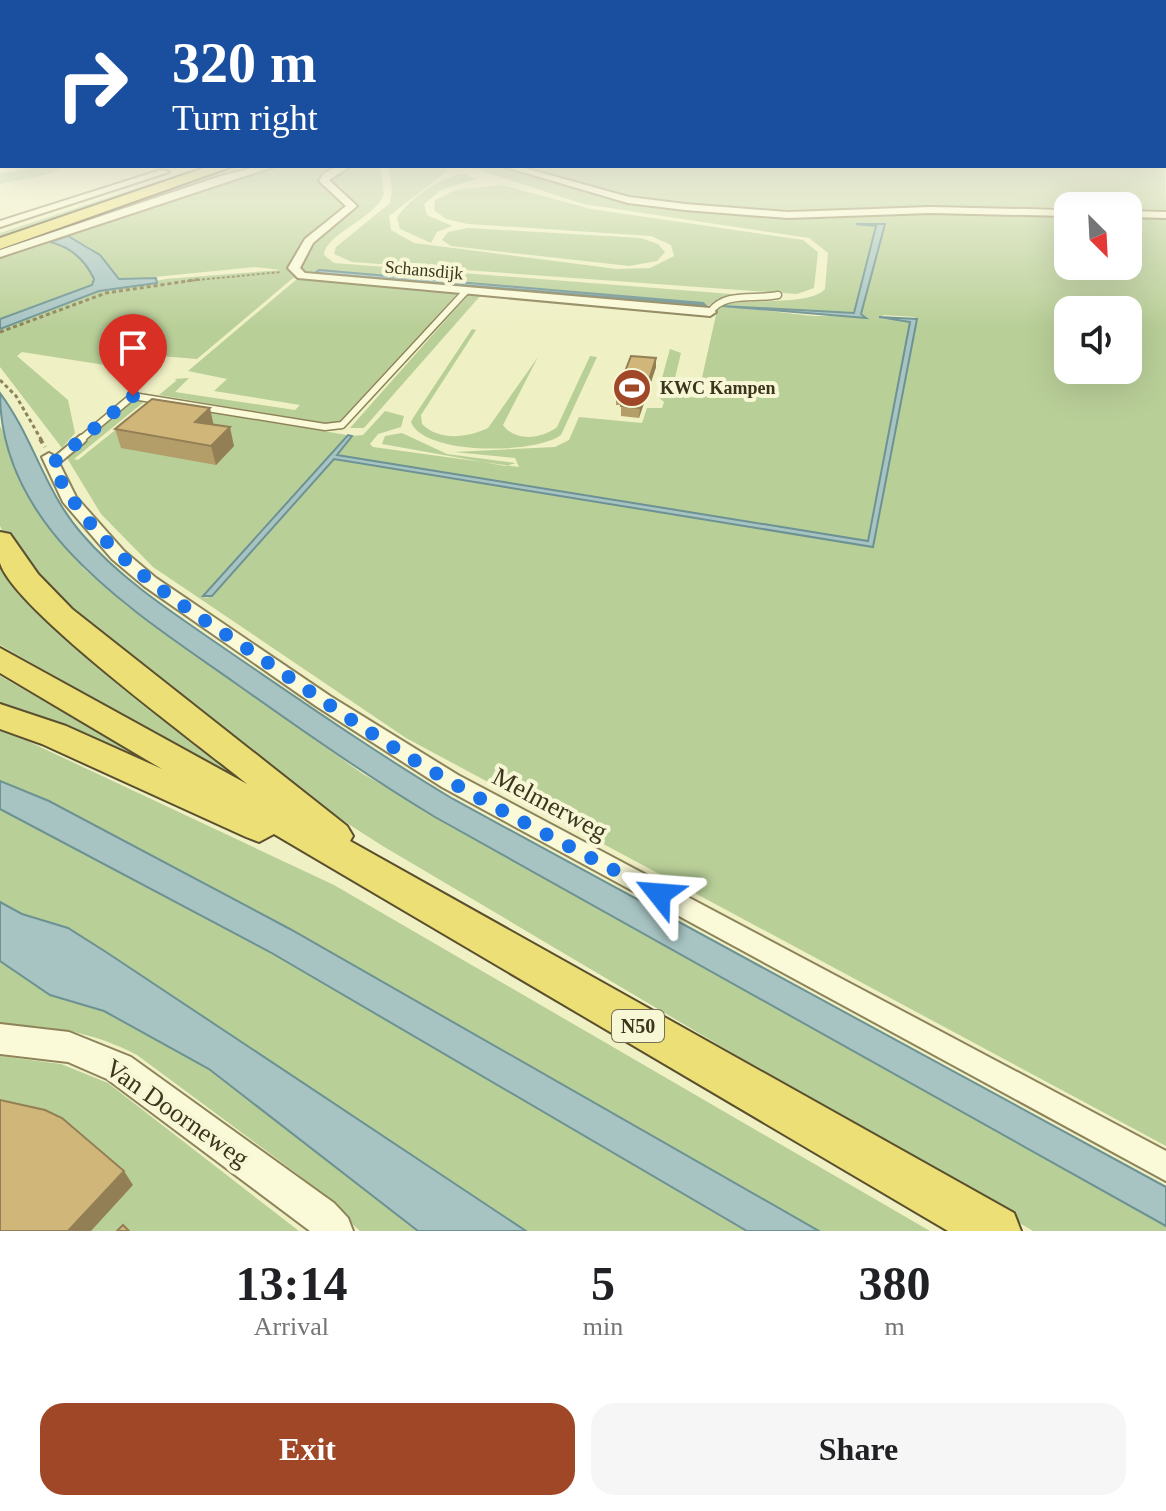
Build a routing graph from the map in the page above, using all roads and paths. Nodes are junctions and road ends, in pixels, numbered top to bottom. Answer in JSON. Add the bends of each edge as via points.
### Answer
{"nodes":[{"id":1,"x":36,"y":212,"type":"edge"},
{"id":2,"x":57,"y":212,"type":"edge"},
{"id":3,"x":91,"y":212,"type":"edge"},
{"id":4,"x":128,"y":212,"type":"edge"},
{"id":5,"x":344,"y":212,"type":"edge"},
{"id":6,"x":755,"y":212,"type":"edge"},
{"id":7,"x":861,"y":212,"type":"edge"},
{"id":8,"x":1142,"y":214,"type":"edge"},
{"id":9,"x":1166,"y":215,"type":"edge"},
{"id":10,"x":0,"y":224,"type":"edge"},
{"id":11,"x":0,"y":231,"type":"edge"},
{"id":12,"x":0,"y":244,"type":"edge"},
{"id":13,"x":0,"y":254,"type":"edge"},
{"id":14,"x":295,"y":272,"type":"junction"},
{"id":15,"x":466,"y":291,"type":"junction"},
{"id":16,"x":778,"y":295,"type":"dead end"},
{"id":17,"x":710,"y":312,"type":"joint"},
{"id":18,"x":0,"y":332,"type":"edge"},
{"id":19,"x":0,"y":380,"type":"edge"},
{"id":20,"x":51,"y":460,"type":"junction"},
{"id":21,"x":0,"y":540,"type":"edge"},
{"id":22,"x":0,"y":659,"type":"edge"},
{"id":23,"x":0,"y":716,"type":"edge"},
{"id":24,"x":383,"y":880,"type":"junction"},
{"id":25,"x":0,"y":1039,"type":"edge"},
{"id":26,"x":1166,"y":1167,"type":"edge"},
{"id":27,"x":335,"y":1231,"type":"edge"},
{"id":28,"x":996,"y":1231,"type":"edge"}],
"edges":[{"from":1,"to":10,"type":"street"},
{"from":2,"to":11,"type":"highway"},
{"from":3,"to":12,"type":"highway"},
{"from":4,"to":13,"type":"street"},
{"from":5,"to":14,"type":"street","via":[[309,241]]},
{"from":6,"to":7,"type":"street"},
{"from":8,"to":9,"type":"street"},
{"from":14,"to":15,"type":"street","name":"Schansdijk","via":[[312,278]]},
{"from":14,"to":18,"type":"path","via":[[240,274],[106,293]]},
{"from":15,"to":17,"type":"street","name":"Schansdijk"},
{"from":15,"to":20,"type":"lane","via":[[342,425],[325,427],[133,396]]},
{"from":16,"to":17,"type":"lane","via":[[720,301]]},
{"from":19,"to":20,"type":"path","via":[[31,418]]},
{"from":20,"to":26,"type":"street","name":"Melmerweg","via":[[88,524],[150,582],[323,701],[450,781]]},
{"from":21,"to":24,"type":"highway","number":"N50","via":[[21,573],[78,632],[281,790]]},
{"from":22,"to":24,"type":"highway","number":"N50"},
{"from":23,"to":24,"type":"highway","number":"N50"},
{"from":24,"to":28,"type":"highway","number":"N50"},
{"from":25,"to":27,"type":"street","name":"Van Doorneweg","via":[[69,1047],[119,1068]]}]}
